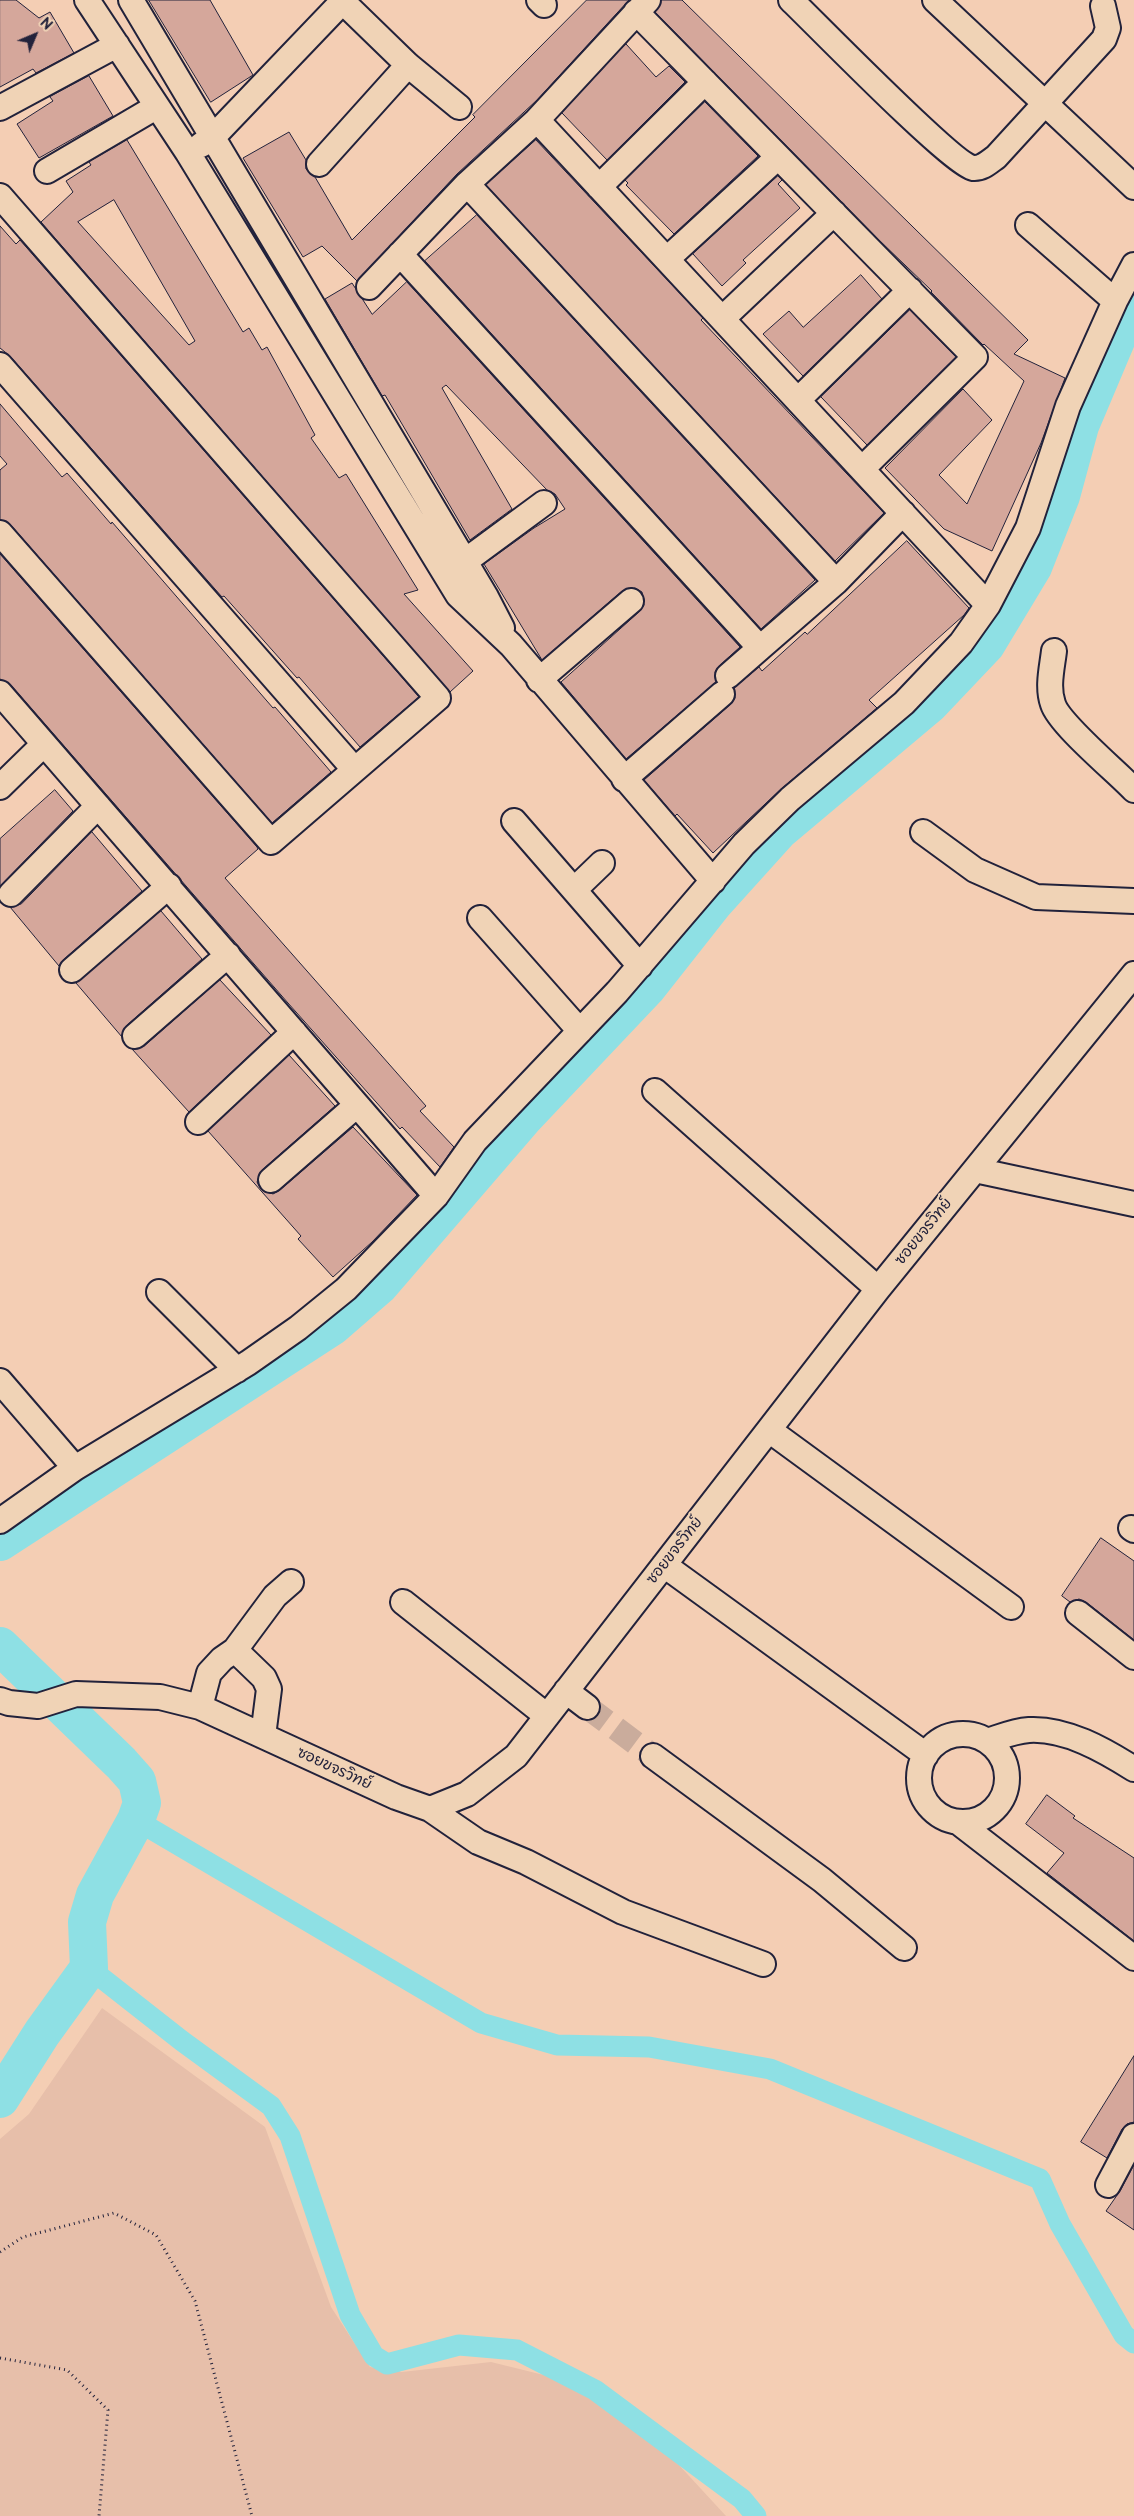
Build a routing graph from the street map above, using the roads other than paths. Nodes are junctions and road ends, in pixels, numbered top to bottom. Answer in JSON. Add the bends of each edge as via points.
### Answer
{"nodes":[{"id":1,"x":131,"y":0,"type":"edge"},
{"id":2,"x":342,"y":0,"type":"edge"},
{"id":3,"x":791,"y":0,"type":"edge"},
{"id":4,"x":935,"y":0,"type":"edge"},
{"id":5,"x":97,"y":5,"type":"edge"},
{"id":6,"x":642,"y":6,"type":"edge"},
{"id":7,"x":1103,"y":6,"type":"dead end"},
{"id":8,"x":117,"y":44,"type":"junction"},
{"id":9,"x":408,"y":65,"type":"junction"},
{"id":10,"x":705,"y":82,"type":"junction"},
{"id":11,"x":1046,"y":105,"type":"junction"},
{"id":12,"x":156,"y":107,"type":"junction"},
{"id":13,"x":459,"y":107,"type":"dead end"},
{"id":14,"x":0,"y":108,"type":"edge"},
{"id":15,"x":537,"y":120,"type":"junction"},
{"id":16,"x":213,"y":137,"type":"junction"},
{"id":17,"x":188,"y":153,"type":"junction"},
{"id":18,"x":778,"y":157,"type":"junction"},
{"id":19,"x":319,"y":164,"type":"dead end"},
{"id":20,"x":46,"y":171,"type":"dead end"},
{"id":21,"x":467,"y":184,"type":"junction"},
{"id":22,"x":599,"y":187,"type":"junction"},
{"id":23,"x":1134,"y":187,"type":"edge"},
{"id":24,"x":0,"y":196,"type":"edge"},
{"id":25,"x":834,"y":213,"type":"junction"},
{"id":26,"x":1028,"y":225,"type":"dead end"},
{"id":27,"x":400,"y":254,"type":"junction"},
{"id":28,"x":667,"y":260,"type":"junction"},
{"id":29,"x":1134,"y":266,"type":"edge"},
{"id":30,"x":369,"y":287,"type":"dead end"},
{"id":31,"x":910,"y":290,"type":"junction"},
{"id":32,"x":1115,"y":300,"type":"junction"},
{"id":33,"x":722,"y":319,"type":"junction"},
{"id":34,"x":0,"y":365,"type":"edge"},
{"id":35,"x":798,"y":400,"type":"junction"},
{"id":36,"x":862,"y":469,"type":"junction"},
{"id":37,"x":544,"y":504,"type":"dead end"},
{"id":38,"x":902,"y":513,"type":"junction"},
{"id":39,"x":0,"y":533,"type":"edge"},
{"id":40,"x":464,"y":562,"type":"junction"},
{"id":41,"x":836,"y":582,"type":"junction"},
{"id":42,"x":632,"y":601,"type":"dead end"},
{"id":43,"x":988,"y":605,"type":"junction"},
{"id":44,"x":511,"y":645,"type":"junction"},
{"id":45,"x":760,"y":648,"type":"junction"},
{"id":46,"x":1054,"y":651,"type":"dead end"},
{"id":47,"x":539,"y":680,"type":"junction"},
{"id":48,"x":0,"y":693,"type":"edge"},
{"id":49,"x":44,"y":744,"type":"junction"},
{"id":50,"x":354,"y":769,"type":"junction"},
{"id":51,"x":624,"y":779,"type":"junction"},
{"id":52,"x":0,"y":787,"type":"edge"},
{"id":53,"x":1134,"y":790,"type":"edge"},
{"id":54,"x":98,"y":806,"type":"junction"},
{"id":55,"x":514,"y":821,"type":"dead end"},
{"id":56,"x":923,"y":832,"type":"dead end"},
{"id":57,"x":602,"y":863,"type":"dead end"},
{"id":58,"x":713,"y":881,"type":"junction"},
{"id":59,"x":169,"y":886,"type":"junction"},
{"id":60,"x":574,"y":890,"type":"junction"},
{"id":61,"x":11,"y":894,"type":"dead end"},
{"id":62,"x":1134,"y":901,"type":"edge"},
{"id":63,"x":480,"y":918,"type":"dead end"},
{"id":64,"x":228,"y":955,"type":"junction"},
{"id":65,"x":640,"y":966,"type":"junction"},
{"id":66,"x":72,"y":970,"type":"dead end"},
{"id":67,"x":1134,"y":974,"type":"edge"},
{"id":68,"x":580,"y":1031,"type":"junction"},
{"id":69,"x":294,"y":1032,"type":"junction"},
{"id":70,"x":135,"y":1036,"type":"dead end"},
{"id":71,"x":655,"y":1092,"type":"dead end"},
{"id":72,"x":357,"y":1105,"type":"junction"},
{"id":73,"x":198,"y":1122,"type":"dead end"},
{"id":74,"x":976,"y":1170,"type":"junction"},
{"id":75,"x":271,"y":1180,"type":"dead end"},
{"id":76,"x":436,"y":1196,"type":"junction"},
{"id":77,"x":1134,"y":1204,"type":"edge"},
{"id":78,"x":878,"y":1290,"type":"junction"},
{"id":79,"x":159,"y":1292,"type":"dead end"},
{"id":80,"x":237,"y":1370,"type":"junction"},
{"id":81,"x":0,"y":1381,"type":"edge"},
{"id":82,"x":769,"y":1430,"type":"junction"},
{"id":83,"x":75,"y":1468,"type":"junction"},
{"id":84,"x":0,"y":1521,"type":"edge"},
{"id":85,"x":664,"y":1565,"type":"junction"},
{"id":86,"x":291,"y":1582,"type":"dead end"},
{"id":87,"x":403,"y":1602,"type":"dead end"},
{"id":88,"x":1012,"y":1606,"type":"dead end"},
{"id":89,"x":1078,"y":1614,"type":"dead end"},
{"id":90,"x":235,"y":1650,"type":"junction"},
{"id":91,"x":1134,"y":1657,"type":"edge"},
{"id":92,"x":566,"y":1691,"type":"junction"},
{"id":93,"x":0,"y":1700,"type":"edge"},
{"id":94,"x":200,"y":1707,"type":"junction"},
{"id":95,"x":587,"y":1707,"type":"tunnel mouth"},
{"id":96,"x":547,"y":1716,"type":"junction"},
{"id":97,"x":263,"y":1736,"type":"junction"},
{"id":98,"x":987,"y":1741,"type":"junction"},
{"id":99,"x":926,"y":1755,"type":"junction"},
{"id":100,"x":653,"y":1756,"type":"tunnel mouth"},
{"id":101,"x":1134,"y":1769,"type":"edge"},
{"id":102,"x":430,"y":1809,"type":"junction"},
{"id":103,"x":958,"y":1822,"type":"junction"},
{"id":104,"x":904,"y":1948,"type":"dead end"},
{"id":105,"x":1134,"y":1958,"type":"edge"},
{"id":106,"x":763,"y":1964,"type":"dead end"},
{"id":107,"x":1134,"y":2136,"type":"edge"},
{"id":108,"x":1108,"y":2185,"type":"dead end"}],
"edges":[{"from":1,"to":16,"type":"street"},
{"from":2,"to":9,"type":"street"},
{"from":2,"to":16,"type":"street"},
{"from":3,"to":11,"type":"street","via":[[913,119],[960,162],[972,168],[981,167],[996,156]]},
{"from":4,"to":11,"type":"street"},
{"from":5,"to":8,"type":"street"},
{"from":6,"to":10,"type":"street"},
{"from":6,"to":15,"type":"street"},
{"from":7,"to":11,"type":"street","via":[[1108,28],[1104,39]]},
{"from":8,"to":12,"type":"street"},
{"from":8,"to":14,"type":"street"},
{"from":9,"to":13,"type":"street"},
{"from":9,"to":19,"type":"street"},
{"from":10,"to":18,"type":"street"},
{"from":10,"to":22,"type":"street"},
{"from":11,"to":23,"type":"street"},
{"from":12,"to":17,"type":"street"},
{"from":12,"to":20,"type":"street"},
{"from":15,"to":21,"type":"street"},
{"from":15,"to":22,"type":"street"},
{"from":16,"to":17,"type":"street"},
{"from":16,"to":40,"type":"street"},
{"from":17,"to":44,"type":"street","via":[[458,595]]},
{"from":18,"to":25,"type":"street"},
{"from":18,"to":28,"type":"street"},
{"from":21,"to":27,"type":"street"},
{"from":21,"to":41,"type":"street"},
{"from":22,"to":28,"type":"street"},
{"from":24,"to":50,"type":"street","via":[[438,698]]},
{"from":25,"to":31,"type":"street"},
{"from":25,"to":33,"type":"street"},
{"from":26,"to":32,"type":"street"},
{"from":27,"to":30,"type":"street"},
{"from":27,"to":45,"type":"street"},
{"from":28,"to":33,"type":"street"},
{"from":29,"to":32,"type":"street"},
{"from":31,"to":35,"type":"street"},
{"from":31,"to":36,"type":"street","via":[[975,358]]},
{"from":32,"to":43,"type":"street","via":[[1068,406],[1028,528]]},
{"from":33,"to":35,"type":"street"},
{"from":34,"to":50,"type":"street"},
{"from":35,"to":36,"type":"street"},
{"from":36,"to":38,"type":"street"},
{"from":37,"to":40,"type":"street"},
{"from":38,"to":41,"type":"street"},
{"from":38,"to":43,"type":"street"},
{"from":39,"to":50,"type":"street","via":[[271,842]]},
{"from":40,"to":44,"type":"street"},
{"from":41,"to":45,"type":"street"},
{"from":42,"to":47,"type":"street"},
{"from":43,"to":58,"type":"street","via":[[962,644],[904,703],[790,799],[744,844]]},
{"from":44,"to":47,"type":"street"},
{"from":45,"to":51,"type":"street"},
{"from":46,"to":53,"type":"street","via":[[1050,683],[1054,707],[1072,730]]},
{"from":47,"to":51,"type":"street"},
{"from":48,"to":49,"type":"street"},
{"from":49,"to":52,"type":"street"},
{"from":49,"to":54,"type":"street"},
{"from":51,"to":58,"type":"street"},
{"from":54,"to":59,"type":"street"},
{"from":54,"to":61,"type":"street"},
{"from":55,"to":60,"type":"street"},
{"from":56,"to":62,"type":"street","via":[[974,870],[1036,897]]},
{"from":57,"to":60,"type":"street"},
{"from":58,"to":65,"type":"street"},
{"from":59,"to":64,"type":"street"},
{"from":59,"to":66,"type":"street"},
{"from":60,"to":65,"type":"street"},
{"from":63,"to":68,"type":"street"},
{"from":64,"to":69,"type":"street"},
{"from":64,"to":70,"type":"street"},
{"from":65,"to":68,"type":"street"},
{"from":67,"to":74,"type":"street","name":"ซอยขจรวิทย์"},
{"from":68,"to":76,"type":"street","via":[[475,1141]]},
{"from":69,"to":72,"type":"street"},
{"from":69,"to":73,"type":"street"},
{"from":71,"to":78,"type":"street"},
{"from":72,"to":75,"type":"street"},
{"from":72,"to":76,"type":"street"},
{"from":74,"to":77,"type":"street"},
{"from":74,"to":78,"type":"street","name":"ซอยขจรวิทย์"},
{"from":76,"to":80,"type":"street","via":[[346,1289],[298,1328]]},
{"from":78,"to":82,"type":"street","name":"ซอยขจรวิทย์"},
{"from":79,"to":80,"type":"street"},
{"from":80,"to":83,"type":"street"},
{"from":81,"to":83,"type":"street"},
{"from":82,"to":85,"type":"street","name":"ซอยขจรวิทย์"},
{"from":82,"to":88,"type":"street"},
{"from":83,"to":84,"type":"street"},
{"from":85,"to":92,"type":"street","name":"ซอยขจรวิทย์"},
{"from":85,"to":99,"type":"street"},
{"from":86,"to":90,"type":"street","via":[[275,1596]]},
{"from":87,"to":96,"type":"street"},
{"from":89,"to":91,"type":"street"},
{"from":90,"to":94,"type":"street","via":[[209,1673]]},
{"from":90,"to":97,"type":"street","via":[[264,1678],[269,1689]]},
{"from":92,"to":95,"type":"street"},
{"from":92,"to":96,"type":"street","name":"ซอยขจรวิทย์"},
{"from":93,"to":94,"type":"street","name":"ซอยขจรวิทย์","via":[[38,1706],[76,1694],[160,1697]]},
{"from":94,"to":97,"type":"street","name":"ซอยขจรวิทย์"},
{"from":96,"to":102,"type":"street","name":"ซอยขจรวิทย์","via":[[516,1756],[467,1794]]},
{"from":97,"to":102,"type":"street","name":"ซอยขจรวิทย์","via":[[396,1797]]},
{"from":98,"to":99,"type":"street","via":[[974,1735],[960,1734],[947,1737]]},
{"from":98,"to":101,"type":"street","via":[[1030,1730],[1056,1733],[1099,1749]]},
{"from":98,"to":103,"type":"street","via":[[998,1750],[1004,1763],[1005,1792],[998,1806],[987,1815],[974,1822]]},
{"from":99,"to":103,"type":"street","via":[[920,1768],[923,1796],[938,1813]]},
{"from":100,"to":104,"type":"street","via":[[822,1880]]},
{"from":102,"to":106,"type":"street","via":[[478,1842],[543,1870],[624,1912]]},
{"from":103,"to":105,"type":"street"},
{"from":107,"to":108,"type":"street"}]}
